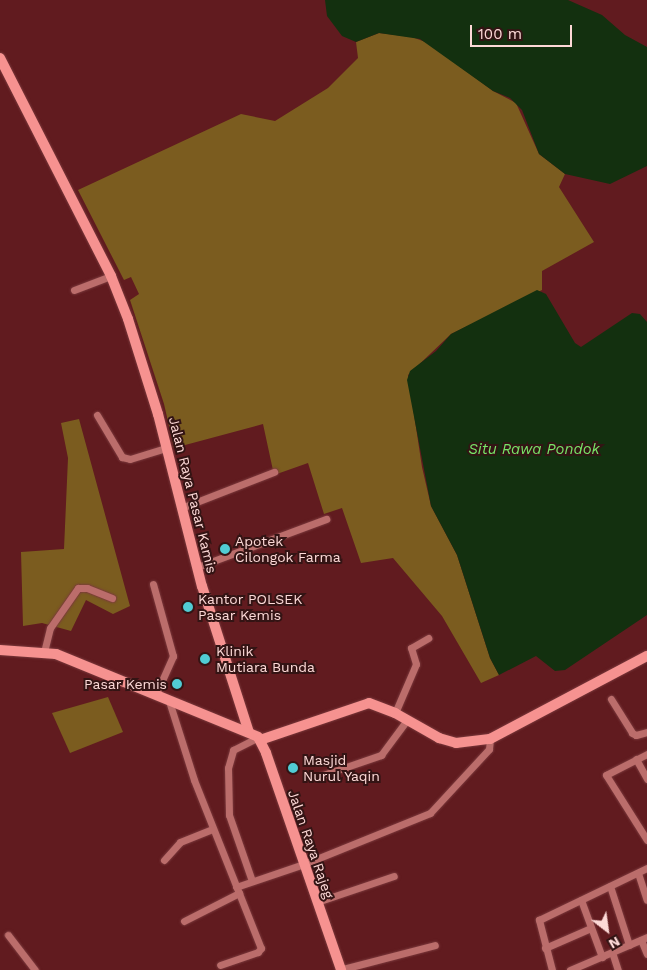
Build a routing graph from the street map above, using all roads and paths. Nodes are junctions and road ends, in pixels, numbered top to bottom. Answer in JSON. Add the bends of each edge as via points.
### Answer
{"nodes":[{"id":1,"x":0,"y":58,"type":"edge"},
{"id":2,"x":111,"y":276,"type":"junction"},
{"id":3,"x":74,"y":290,"type":"dead end"},
{"id":4,"x":97,"y":415,"type":"dead end"},
{"id":5,"x":165,"y":448,"type":"junction"},
{"id":6,"x":274,"y":472,"type":"dead end"},
{"id":7,"x":181,"y":508,"type":"junction"},
{"id":8,"x":326,"y":519,"type":"dead end"},
{"id":9,"x":197,"y":567,"type":"junction"},
{"id":10,"x":154,"y":584,"type":"dead end"},
{"id":11,"x":112,"y":598,"type":"dead end"},
{"id":12,"x":428,"y":638,"type":"dead end"},
{"id":13,"x":0,"y":650,"type":"edge"},
{"id":14,"x":44,"y":652,"type":"junction"},
{"id":15,"x":647,"y":656,"type":"edge"},
{"id":16,"x":156,"y":694,"type":"junction"},
{"id":17,"x":611,"y":699,"type":"dead end"},
{"id":18,"x":170,"y":701,"type":"junction"},
{"id":19,"x":395,"y":713,"type":"junction"},
{"id":20,"x":408,"y":720,"type":"junction"},
{"id":21,"x":647,"y":732,"type":"edge"},
{"id":22,"x":256,"y":736,"type":"junction"},
{"id":23,"x":490,"y":739,"type":"junction"},
{"id":24,"x":647,"y":754,"type":"edge"},
{"id":25,"x":636,"y":759,"type":"junction"},
{"id":26,"x":320,"y":776,"type":"dead end"},
{"id":27,"x":647,"y":779,"type":"edge"},
{"id":28,"x":212,"y":829,"type":"junction"},
{"id":29,"x":647,"y":840,"type":"edge"},
{"id":30,"x":164,"y":860,"type":"dead end"},
{"id":31,"x":304,"y":864,"type":"junction"},
{"id":32,"x":647,"y":868,"type":"edge"},
{"id":33,"x":638,"y":873,"type":"junction"},
{"id":34,"x":394,"y":876,"type":"dead end"},
{"id":35,"x":252,"y":881,"type":"junction"},
{"id":36,"x":610,"y":886,"type":"junction"},
{"id":37,"x":238,"y":890,"type":"junction"},
{"id":38,"x":581,"y":900,"type":"junction"},
{"id":39,"x":647,"y":900,"type":"edge"},
{"id":40,"x":317,"y":902,"type":"junction"},
{"id":41,"x":184,"y":921,"type":"dead end"},
{"id":42,"x":592,"y":928,"type":"junction"},
{"id":43,"x":8,"y":935,"type":"dead end"},
{"id":44,"x":644,"y":938,"type":"edge"},
{"id":45,"x":629,"y":945,"type":"junction"},
{"id":46,"x":435,"y":946,"type":"dead end"},
{"id":47,"x":545,"y":948,"type":"junction"},
{"id":48,"x":612,"y":952,"type":"junction"},
{"id":49,"x":647,"y":954,"type":"edge"},
{"id":50,"x":602,"y":956,"type":"junction"},
{"id":51,"x":220,"y":965,"type":"dead end"},
{"id":52,"x":36,"y":970,"type":"edge"},
{"id":53,"x":340,"y":970,"type":"edge"},
{"id":54,"x":552,"y":970,"type":"edge"},
{"id":55,"x":570,"y":970,"type":"edge"},
{"id":56,"x":618,"y":970,"type":"edge"}],
"edges":[{"from":1,"to":2,"type":"main road","name":"Jalan Raya Pasar Kamis"},
{"from":2,"to":3,"type":"street"},
{"from":2,"to":5,"type":"main road","name":"Jalan Raya Pasar Kamis","via":[[150,384]]},
{"from":4,"to":5,"type":"street","via":[[122,457],[130,459]]},
{"from":5,"to":7,"type":"main road","name":"Jalan Raya Pasar Kamis"},
{"from":6,"to":7,"type":"street"},
{"from":7,"to":9,"type":"main road","name":"Jalan Raya Pasar Kamis"},
{"from":8,"to":9,"type":"street"},
{"from":9,"to":22,"type":"main road","name":"Jalan Raya Pasar Kamis"},
{"from":10,"to":16,"type":"street","via":[[173,656]]},
{"from":11,"to":14,"type":"street","via":[[87,588],[78,588],[50,628]]},
{"from":12,"to":19,"type":"street","via":[[411,648],[416,664]]},
{"from":13,"to":14,"type":"main road"},
{"from":14,"to":16,"type":"main road","via":[[100,670]]},
{"from":15,"to":23,"type":"main road"},
{"from":16,"to":18,"type":"main road"},
{"from":17,"to":21,"type":"street","via":[[632,733]]},
{"from":18,"to":22,"type":"main road"},
{"from":18,"to":28,"type":"street"},
{"from":19,"to":20,"type":"main road"},
{"from":19,"to":22,"type":"main road","via":[[374,703],[361,704]]},
{"from":20,"to":23,"type":"main road","via":[[453,742]]},
{"from":20,"to":26,"type":"street","via":[[381,755]]},
{"from":22,"to":31,"type":"main road","name":"Jalan Raya Rajeg"},
{"from":22,"to":35,"type":"street","via":[[233,750],[227,793],[232,827]]},
{"from":23,"to":31,"type":"street","via":[[489,749],[430,813]]},
{"from":24,"to":25,"type":"street"},
{"from":25,"to":27,"type":"street"},
{"from":25,"to":29,"type":"street","via":[[606,775]]},
{"from":28,"to":30,"type":"street","via":[[180,842]]},
{"from":28,"to":37,"type":"street"},
{"from":31,"to":35,"type":"street"},
{"from":31,"to":40,"type":"main road","name":"Jalan Raya Rajeg"},
{"from":32,"to":33,"type":"street"},
{"from":33,"to":36,"type":"street"},
{"from":33,"to":39,"type":"street"},
{"from":34,"to":40,"type":"street"},
{"from":35,"to":37,"type":"street"},
{"from":36,"to":38,"type":"street"},
{"from":36,"to":45,"type":"street"},
{"from":37,"to":41,"type":"street"},
{"from":37,"to":51,"type":"street","via":[[261,949]]},
{"from":38,"to":42,"type":"street"},
{"from":38,"to":47,"type":"street","via":[[538,920]]},
{"from":40,"to":53,"type":"main road","name":"Jalan Raya Rajeg"},
{"from":42,"to":47,"type":"street"},
{"from":42,"to":50,"type":"street"},
{"from":43,"to":52,"type":"street"},
{"from":44,"to":45,"type":"street"},
{"from":44,"to":49,"type":"street"},
{"from":45,"to":48,"type":"street"},
{"from":46,"to":53,"type":"street"},
{"from":47,"to":54,"type":"street"},
{"from":48,"to":50,"type":"street"},
{"from":48,"to":56,"type":"street"},
{"from":50,"to":55,"type":"street"}]}
